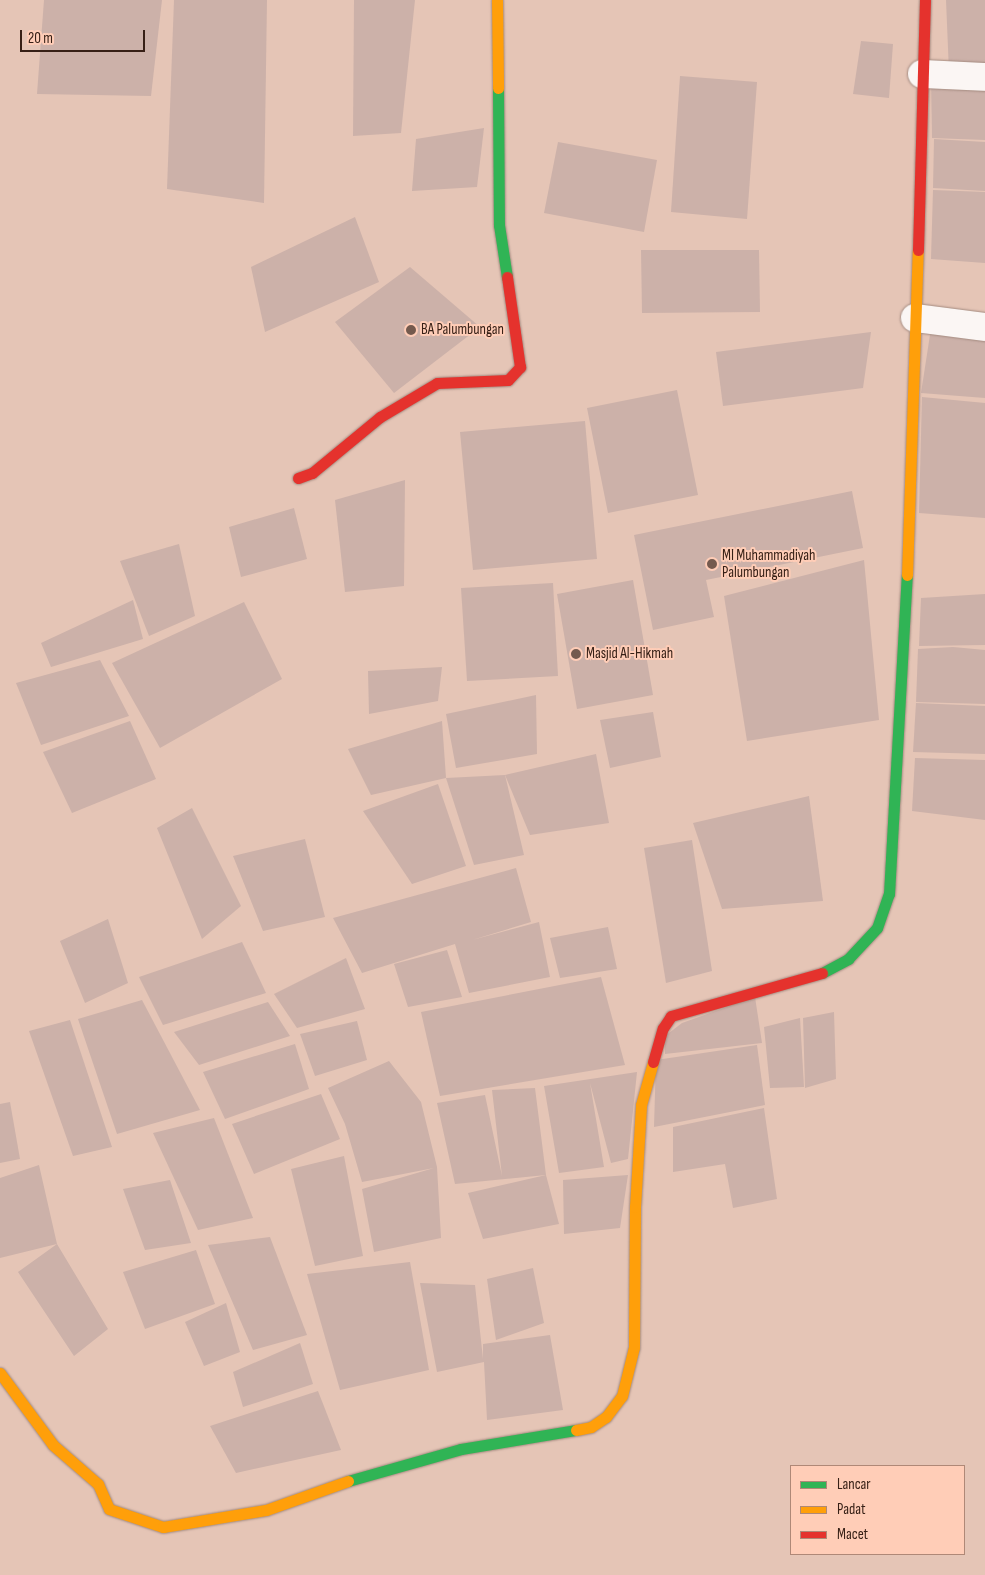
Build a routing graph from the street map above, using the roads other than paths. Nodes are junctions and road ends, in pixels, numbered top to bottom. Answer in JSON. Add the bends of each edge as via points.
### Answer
{"nodes":[{"id":1,"x":497,"y":0,"type":"edge"},
{"id":2,"x":924,"y":0,"type":"edge"},
{"id":3,"x":922,"y":74,"type":"junction"},
{"id":4,"x":985,"y":77,"type":"edge"},
{"id":5,"x":915,"y":318,"type":"junction"},
{"id":6,"x":985,"y":327,"type":"edge"},
{"id":7,"x":298,"y":478,"type":"dead end"},
{"id":8,"x":0,"y":1373,"type":"edge"}],
"edges":[{"from":1,"to":7,"type":"street","via":[[499,225],[520,367],[508,380],[437,383],[380,417],[312,473]]},
{"from":2,"to":3,"type":"street"},
{"from":3,"to":4,"type":"street"},
{"from":3,"to":5,"type":"street","via":[[923,168]]},
{"from":5,"to":6,"type":"street"},
{"from":5,"to":8,"type":"street","via":[[912,490],[890,876],[884,913],[866,942],[827,971],[685,1010],[671,1016],[662,1028],[642,1105],[638,1138],[634,1347],[622,1396],[612,1411],[591,1427],[461,1449],[314,1490],[266,1510],[163,1527],[109,1509],[98,1484],[53,1445]]}]}
